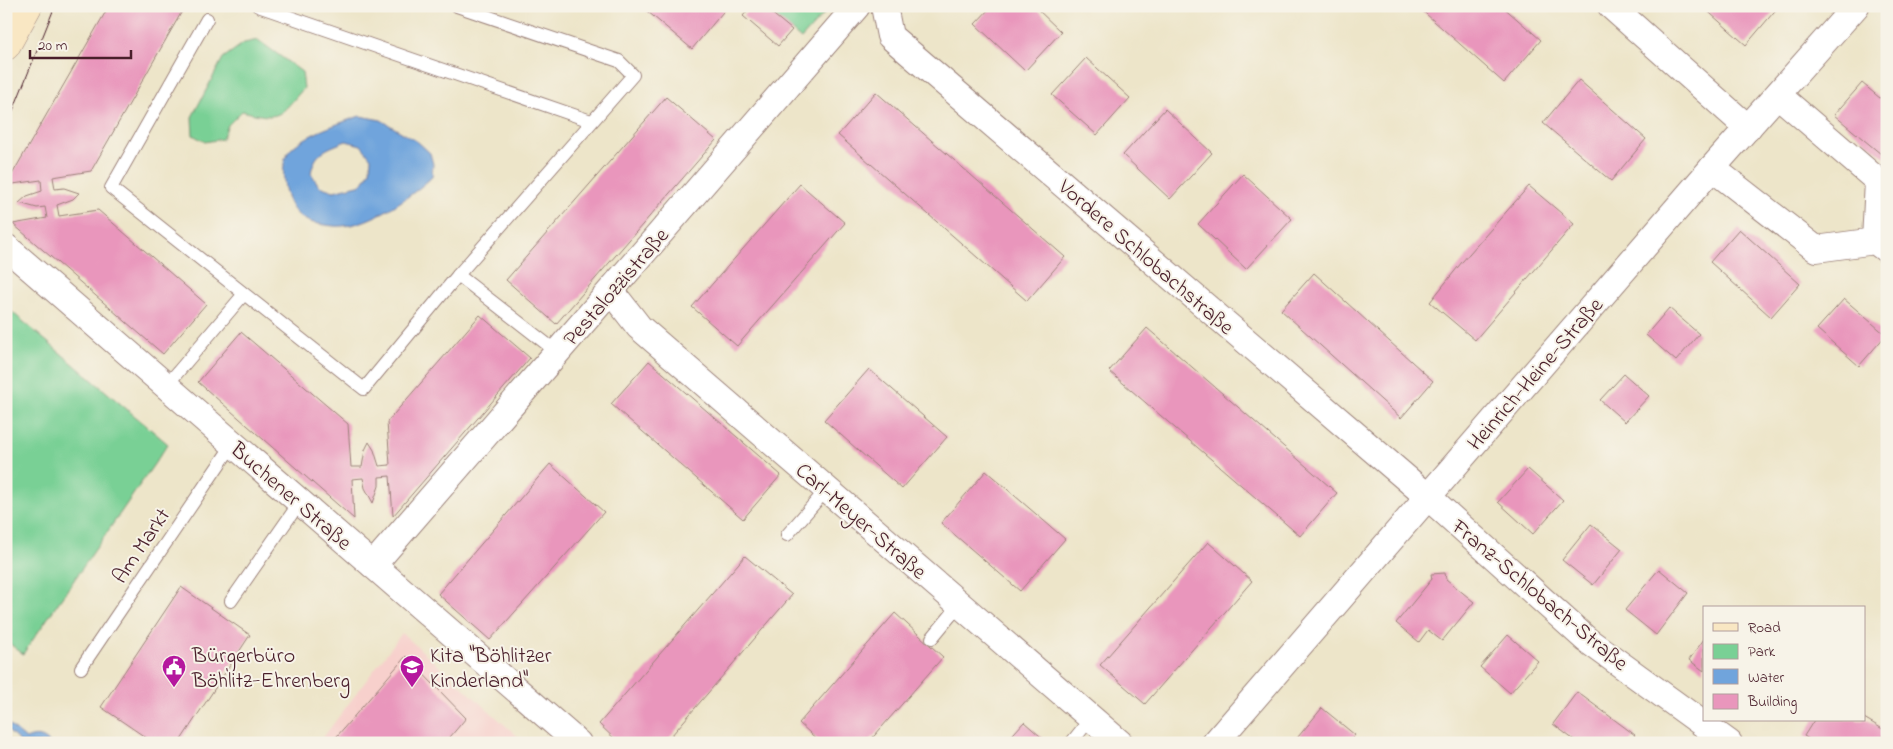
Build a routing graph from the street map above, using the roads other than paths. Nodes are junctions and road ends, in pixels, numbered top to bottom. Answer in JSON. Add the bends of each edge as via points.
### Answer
{"nodes":[{"id":1,"x":28,"y":6,"type":"edge"},
{"id":2,"x":258,"y":6,"type":"edge"},
{"id":3,"x":457,"y":6,"type":"edge"},
{"id":4,"x":858,"y":6,"type":"edge"},
{"id":5,"x":884,"y":6,"type":"edge"},
{"id":6,"x":1611,"y":6,"type":"edge"},
{"id":7,"x":1856,"y":6,"type":"edge"},
{"id":8,"x":207,"y":20,"type":"dead end"},
{"id":9,"x":6,"y":46,"type":"edge"},
{"id":10,"x":1778,"y":94,"type":"junction"},
{"id":11,"x":591,"y":121,"type":"junction"},
{"id":12,"x":1748,"y":128,"type":"junction"},
{"id":13,"x":1712,"y":168,"type":"junction"},
{"id":14,"x":1881,"y":245,"type":"edge"},
{"id":15,"x":6,"y":247,"type":"edge"},
{"id":16,"x":458,"y":275,"type":"junction"},
{"id":17,"x":611,"y":291,"type":"junction"},
{"id":18,"x":244,"y":294,"type":"junction"},
{"id":19,"x":557,"y":352,"type":"junction"},
{"id":20,"x":166,"y":386,"type":"junction"},
{"id":21,"x":233,"y":444,"type":"junction"},
{"id":22,"x":827,"y":489,"type":"junction"},
{"id":23,"x":1427,"y":496,"type":"junction"},
{"id":24,"x":300,"y":502,"type":"junction"},
{"id":25,"x":787,"y":535,"type":"dead end"},
{"id":26,"x":373,"y":565,"type":"junction"},
{"id":27,"x":231,"y":601,"type":"dead end"},
{"id":28,"x":960,"y":604,"type":"junction"},
{"id":29,"x":932,"y":638,"type":"dead end"},
{"id":30,"x":81,"y":668,"type":"dead end"},
{"id":31,"x":1091,"y":718,"type":"junction"},
{"id":32,"x":578,"y":743,"type":"edge"},
{"id":33,"x":1070,"y":743,"type":"edge"},
{"id":34,"x":1120,"y":743,"type":"edge"},
{"id":35,"x":1215,"y":743,"type":"edge"},
{"id":36,"x":1729,"y":743,"type":"edge"}],
"edges":[{"from":1,"to":9,"type":"street"},
{"from":2,"to":11,"type":"lane"},
{"from":3,"to":11,"type":"lane","via":[[619,61],[633,75]]},
{"from":4,"to":17,"type":"street","name":"Pestalozzistraße"},
{"from":5,"to":23,"type":"street","name":"Vordere Schlobachstraße","via":[[890,36]]},
{"from":6,"to":12,"type":"street"},
{"from":7,"to":10,"type":"street","name":"Heinrich-Heine-Straße"},
{"from":8,"to":18,"type":"lane","via":[[111,188]]},
{"from":10,"to":12,"type":"street","name":"Heinrich-Heine-Straße"},
{"from":10,"to":14,"type":"street","via":[[1878,181]]},
{"from":11,"to":16,"type":"lane"},
{"from":12,"to":13,"type":"street","name":"Heinrich-Heine-Straße"},
{"from":13,"to":14,"type":"street","via":[[1816,249]]},
{"from":13,"to":23,"type":"street","name":"Heinrich-Heine-Straße"},
{"from":15,"to":20,"type":"street","name":"Buchener Straße"},
{"from":16,"to":18,"type":"lane","via":[[364,389]]},
{"from":16,"to":19,"type":"lane"},
{"from":17,"to":19,"type":"street","name":"Pestalozzistraße"},
{"from":17,"to":22,"type":"street","name":"Carl-Meyer-Straße","via":[[639,327]]},
{"from":18,"to":20,"type":"lane"},
{"from":19,"to":26,"type":"street","name":"Pestalozzistraße"},
{"from":20,"to":21,"type":"street","name":"Buchener Straße"},
{"from":21,"to":24,"type":"street","name":"Buchener Straße"},
{"from":21,"to":30,"type":"lane","name":"Am Markt"},
{"from":22,"to":25,"type":"lane"},
{"from":22,"to":28,"type":"street","name":"Carl-Meyer-Straße"},
{"from":23,"to":35,"type":"street","name":"Heinrich-Heine-Straße"},
{"from":23,"to":36,"type":"street","name":"Franz-Schlobach-Straße","via":[[1587,640]]},
{"from":24,"to":26,"type":"street","name":"Buchener Straße"},
{"from":24,"to":27,"type":"lane"},
{"from":26,"to":32,"type":"street","name":"Buchener Straße"},
{"from":28,"to":29,"type":"lane"},
{"from":28,"to":31,"type":"street","name":"Carl-Meyer-Straße"},
{"from":31,"to":33,"type":"lane"},
{"from":31,"to":34,"type":"street","name":"Carl-Meyer-Straße"}]}
